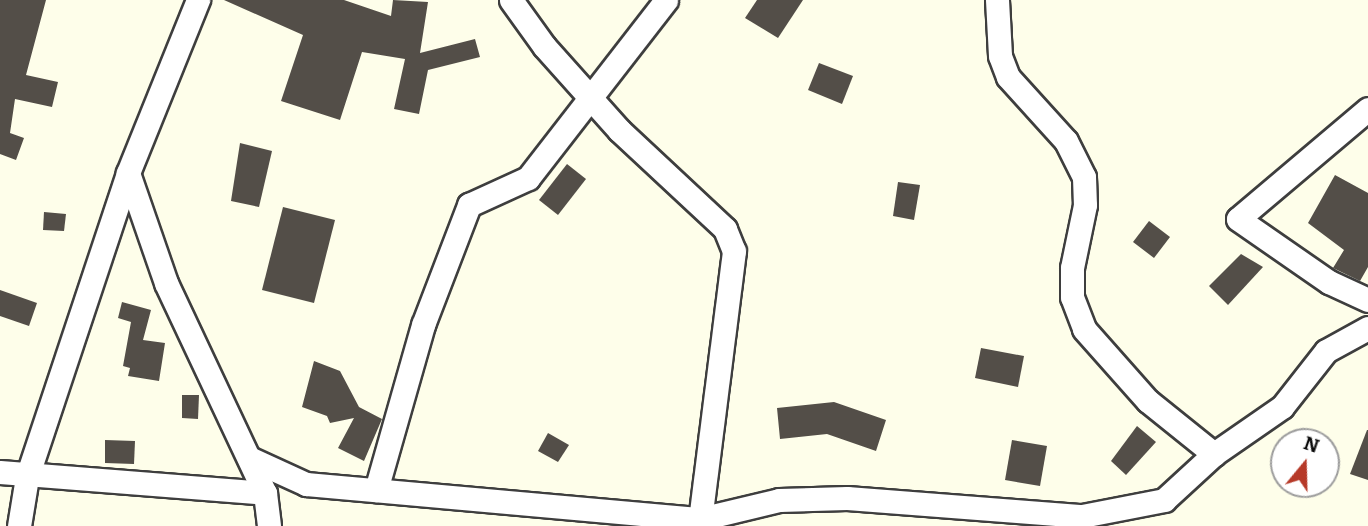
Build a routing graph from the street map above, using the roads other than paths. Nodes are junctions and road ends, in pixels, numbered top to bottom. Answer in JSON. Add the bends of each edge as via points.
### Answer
{"nodes":[{"id":1,"x":198,"y":0,"type":"edge"},
{"id":2,"x":511,"y":0,"type":"edge"},
{"id":3,"x":666,"y":0,"type":"edge"},
{"id":4,"x":998,"y":0,"type":"edge"},
{"id":5,"x":592,"y":100,"type":"junction"},
{"id":6,"x":1368,"y":110,"type":"edge"},
{"id":7,"x":128,"y":173,"type":"junction"},
{"id":8,"x":1368,"y":300,"type":"edge"},
{"id":9,"x":1368,"y":328,"type":"edge"},
{"id":10,"x":1214,"y":454,"type":"junction"},
{"id":11,"x":250,"y":458,"type":"junction"},
{"id":12,"x":0,"y":472,"type":"edge"},
{"id":13,"x":27,"y":477,"type":"junction"},
{"id":14,"x":376,"y":491,"type":"junction"},
{"id":15,"x":265,"y":493,"type":"junction"},
{"id":16,"x":700,"y":519,"type":"junction"},
{"id":17,"x":19,"y":526,"type":"edge"},
{"id":18,"x":269,"y":526,"type":"edge"}],
"edges":[{"from":1,"to":7,"type":"street"},
{"from":2,"to":5,"type":"street"},
{"from":3,"to":5,"type":"street"},
{"from":4,"to":10,"type":"street","via":[[1000,56],[1008,77],[1066,141],[1084,177],[1085,205],[1072,268],[1072,297],[1084,329],[1148,401]]},
{"from":5,"to":14,"type":"street","via":[[528,178],[470,205],[419,337]]},
{"from":5,"to":16,"type":"street","via":[[725,229],[734,251]]},
{"from":6,"to":8,"type":"street","via":[[1238,219],[1329,282]]},
{"from":7,"to":11,"type":"street","via":[[166,283]]},
{"from":7,"to":13,"type":"street"},
{"from":9,"to":10,"type":"street","via":[[1326,351],[1282,407]]},
{"from":10,"to":16,"type":"street","via":[[1164,500],[1082,516],[847,498],[779,500]]},
{"from":11,"to":14,"type":"street","via":[[306,484]]},
{"from":11,"to":15,"type":"street"},
{"from":12,"to":13,"type":"street"},
{"from":13,"to":15,"type":"street"},
{"from":13,"to":17,"type":"street"},
{"from":14,"to":16,"type":"street"},
{"from":15,"to":18,"type":"street"}]}
